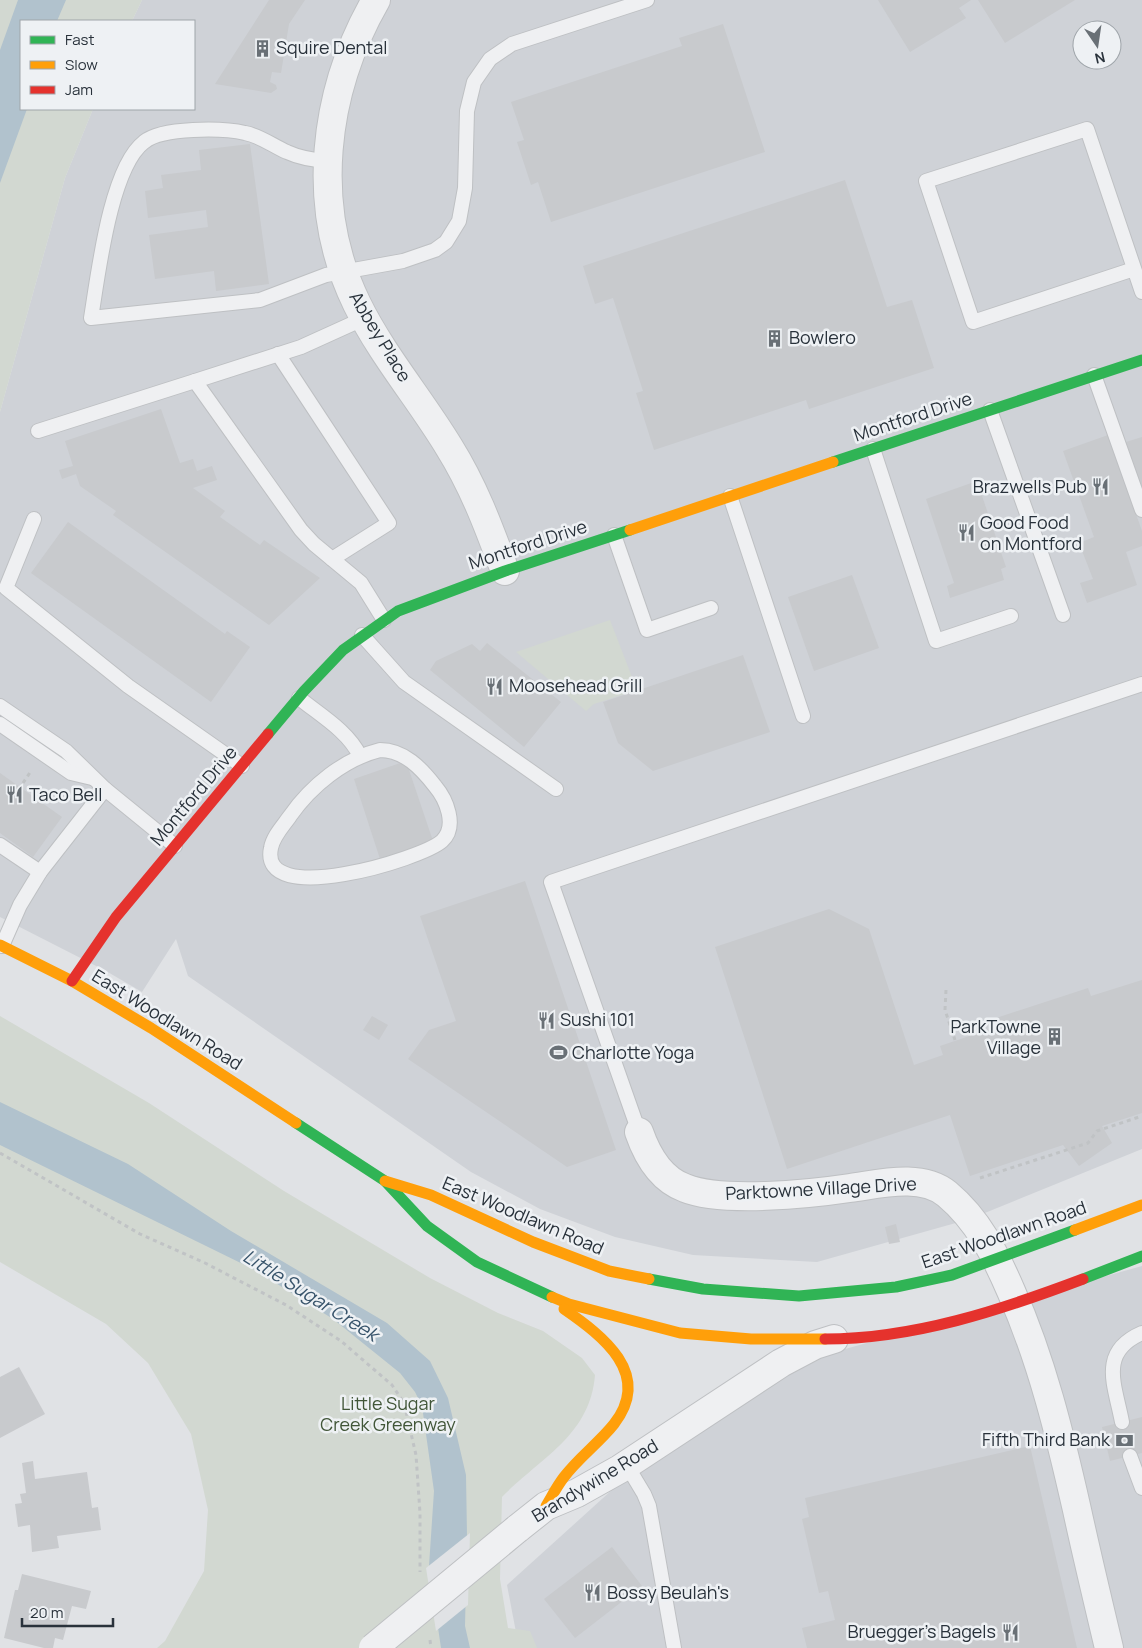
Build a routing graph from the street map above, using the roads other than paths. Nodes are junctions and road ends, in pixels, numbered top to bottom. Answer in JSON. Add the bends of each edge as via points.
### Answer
{"nodes":[{"id":1,"x":376,"y":0,"type":"edge"},
{"id":2,"x":647,"y":0,"type":"edge"},
{"id":3,"x":327,"y":161,"type":"junction"},
{"id":4,"x":1134,"y":269,"type":"junction"},
{"id":5,"x":345,"y":271,"type":"junction"},
{"id":6,"x":1142,"y":292,"type":"edge"},
{"id":7,"x":365,"y":318,"type":"junction"},
{"id":8,"x":278,"y":354,"type":"junction"},
{"id":9,"x":1142,"y":360,"type":"edge"},
{"id":10,"x":1094,"y":376,"type":"junction"},
{"id":11,"x":195,"y":380,"type":"junction"},
{"id":12,"x":990,"y":410,"type":"junction"},
{"id":13,"x":38,"y":431,"type":"dead end"},
{"id":14,"x":874,"y":449,"type":"junction"},
{"id":15,"x":730,"y":496,"type":"junction"},
{"id":16,"x":1142,"y":510,"type":"edge"},
{"id":17,"x":34,"y":519,"type":"dead end"},
{"id":18,"x":614,"y":535,"type":"junction"},
{"id":19,"x":332,"y":559,"type":"junction"},
{"id":20,"x":505,"y":571,"type":"junction"},
{"id":21,"x":711,"y":608,"type":"dead end"},
{"id":22,"x":1063,"y":614,"type":"dead end"},
{"id":23,"x":1011,"y":616,"type":"dead end"},
{"id":24,"x":384,"y":620,"type":"junction"},
{"id":25,"x":362,"y":635,"type":"junction"},
{"id":26,"x":1142,"y":684,"type":"edge"},
{"id":27,"x":299,"y":698,"type":"junction"},
{"id":28,"x":0,"y":706,"type":"edge"},
{"id":29,"x":803,"y":716,"type":"dead end"},
{"id":30,"x":0,"y":724,"type":"edge"},
{"id":31,"x":360,"y":756,"type":"junction"},
{"id":32,"x":242,"y":766,"type":"junction"},
{"id":33,"x":92,"y":778,"type":"junction"},
{"id":34,"x":556,"y":789,"type":"dead end"},
{"id":35,"x":105,"y":790,"type":"junction"},
{"id":36,"x":0,"y":845,"type":"edge"},
{"id":37,"x":175,"y":846,"type":"junction"},
{"id":38,"x":40,"y":872,"type":"junction"},
{"id":39,"x":1,"y":945,"type":"edge"},
{"id":40,"x":72,"y":982,"type":"junction"},
{"id":41,"x":639,"y":1132,"type":"joint"},
{"id":42,"x":386,"y":1181,"type":"junction"},
{"id":43,"x":1142,"y":1205,"type":"edge"},
{"id":44,"x":1142,"y":1256,"type":"edge"},
{"id":45,"x":998,"y":1259,"type":"junction"},
{"id":46,"x":534,"y":1290,"type":"junction"},
{"id":47,"x":1017,"y":1304,"type":"junction"},
{"id":48,"x":1142,"y":1333,"type":"edge"},
{"id":49,"x":834,"y":1339,"type":"junction"},
{"id":50,"x":1122,"y":1422,"type":"dead end"},
{"id":51,"x":1130,"y":1456,"type":"dead end"},
{"id":52,"x":626,"y":1464,"type":"junction"},
{"id":53,"x":1142,"y":1488,"type":"edge"},
{"id":54,"x":546,"y":1506,"type":"junction"},
{"id":55,"x":373,"y":1648,"type":"edge"},
{"id":56,"x":674,"y":1648,"type":"edge"},
{"id":57,"x":1109,"y":1648,"type":"edge"}],
"edges":[{"from":1,"to":3,"type":"street","name":"Abbey Place","via":[[345,67],[333,113]]},
{"from":2,"to":5,"type":"lane","via":[[512,44],[490,59],[474,82],[467,111],[463,206],[453,232],[435,250],[418,257]]},
{"from":3,"to":5,"type":"street","name":"Abbey Place","via":[[332,222]]},
{"from":3,"to":5,"type":"lane","via":[[294,156],[244,132],[182,131],[156,135],[145,141],[127,163],[117,190],[91,318],[260,300],[302,283]]},
{"from":4,"to":4,"type":"lane","via":[[974,322],[926,181],[1087,129]]},
{"from":4,"to":6,"type":"lane"},
{"from":5,"to":7,"type":"street","name":"Abbey Place"},
{"from":7,"to":8,"type":"lane","via":[[333,334]]},
{"from":7,"to":20,"type":"street","name":"Abbey Place","via":[[476,494]]},
{"from":8,"to":11,"type":"lane"},
{"from":8,"to":19,"type":"lane","via":[[389,523]]},
{"from":9,"to":10,"type":"main road","name":"Montford Drive"},
{"from":10,"to":12,"type":"main road","name":"Montford Drive"},
{"from":10,"to":16,"type":"lane"},
{"from":11,"to":13,"type":"lane"},
{"from":11,"to":19,"type":"lane","via":[[278,500],[301,530]]},
{"from":12,"to":14,"type":"main road","name":"Montford Drive"},
{"from":12,"to":22,"type":"lane"},
{"from":14,"to":15,"type":"main road","name":"Montford Drive"},
{"from":14,"to":23,"type":"lane","via":[[936,641]]},
{"from":15,"to":18,"type":"main road","name":"Montford Drive"},
{"from":15,"to":29,"type":"lane"},
{"from":17,"to":32,"type":"lane","via":[[6,588],[128,686]]},
{"from":18,"to":20,"type":"main road","name":"Montford Drive"},
{"from":18,"to":21,"type":"lane","via":[[647,630]]},
{"from":19,"to":24,"type":"lane","via":[[361,583]]},
{"from":20,"to":24,"type":"main road","name":"Montford Drive","via":[[419,602]]},
{"from":24,"to":25,"type":"main road","name":"Montford Drive"},
{"from":25,"to":27,"type":"main road","name":"Montford Drive","via":[[328,665]]},
{"from":25,"to":34,"type":"lane","via":[[404,682]]},
{"from":26,"to":41,"type":"lane","via":[[551,882]]},
{"from":27,"to":31,"type":"lane","via":[[339,729]]},
{"from":27,"to":32,"type":"main road","name":"Montford Drive"},
{"from":28,"to":33,"type":"lane","via":[[66,751]]},
{"from":30,"to":33,"type":"lane","via":[[71,773]]},
{"from":31,"to":31,"type":"lane","via":[[324,780],[296,808],[276,836],[270,855],[283,875],[299,878],[347,873],[428,848],[445,836],[449,822],[447,804],[417,766],[390,750]]},
{"from":32,"to":37,"type":"main road","name":"Montford Drive"},
{"from":33,"to":35,"type":"lane"},
{"from":35,"to":37,"type":"lane"},
{"from":35,"to":38,"type":"lane"},
{"from":36,"to":38,"type":"lane"},
{"from":37,"to":40,"type":"main road","name":"Montford Drive","via":[[116,917]]},
{"from":38,"to":39,"type":"lane"},
{"from":39,"to":40,"type":"main road","name":"East Woodlawn Road"},
{"from":40,"to":42,"type":"main road","name":"East Woodlawn Road","via":[[151,1028]]},
{"from":41,"to":45,"type":"street","name":"Parktowne Village Drive","via":[[650,1157],[663,1174],[684,1188],[698,1192],[798,1194],[905,1182],[936,1187],[974,1221]]},
{"from":42,"to":45,"type":"main road","name":"East Woodlawn Road","via":[[431,1195],[540,1245],[609,1271],[703,1289],[799,1296],[851,1292],[937,1279]]},
{"from":42,"to":46,"type":"main road","name":"East Woodlawn Road","via":[[426,1226],[477,1262]]},
{"from":43,"to":45,"type":"main road","name":"East Woodlawn Road"},
{"from":44,"to":47,"type":"main road","name":"East Woodlawn Road"},
{"from":45,"to":47,"type":"street","name":"Parktowne Village Drive"},
{"from":46,"to":49,"type":"main road","name":"East Woodlawn Road","via":[[570,1304],[680,1333],[751,1339]]},
{"from":46,"to":54,"type":"main road","via":[[602,1336],[624,1365],[627,1380],[626,1401],[618,1418],[565,1475]]},
{"from":47,"to":49,"type":"main road","name":"East Woodlawn Road","via":[[928,1328]]},
{"from":47,"to":57,"type":"street","name":"Parktowne Village Drive","via":[[1041,1365]]},
{"from":48,"to":50,"type":"lane","via":[[1124,1344],[1111,1365]]},
{"from":49,"to":52,"type":"street","name":"Brandywine Road","via":[[781,1363]]},
{"from":51,"to":53,"type":"lane"},
{"from":52,"to":54,"type":"street","name":"Brandywine Road"},
{"from":52,"to":56,"type":"lane","via":[[644,1494],[653,1522]]},
{"from":54,"to":55,"type":"street","name":"Brandywine Road","bridge":true}]}
